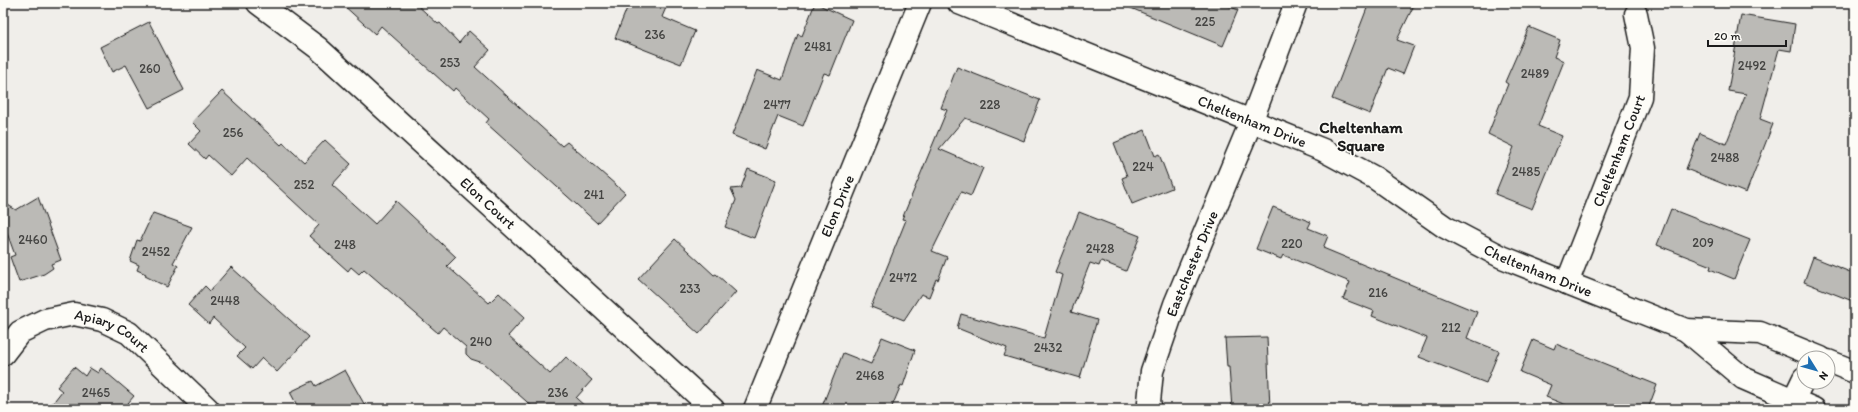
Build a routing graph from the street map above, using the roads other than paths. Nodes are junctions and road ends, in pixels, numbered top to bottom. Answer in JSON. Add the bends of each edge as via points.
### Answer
{"nodes":[{"id":1,"x":258,"y":3,"type":"edge"},
{"id":2,"x":920,"y":3,"type":"edge"},
{"id":3,"x":959,"y":3,"type":"edge"},
{"id":4,"x":1296,"y":3,"type":"edge"},
{"id":5,"x":1636,"y":14,"type":"dead end"},
{"id":6,"x":1251,"y":122,"type":"junction"},
{"id":7,"x":1567,"y":283,"type":"junction"},
{"id":8,"x":1686,"y":330,"type":"junction"},
{"id":9,"x":1801,"y":350,"type":"edge"},
{"id":10,"x":3,"y":354,"type":"edge"},
{"id":11,"x":1836,"y":365,"type":"edge"},
{"id":12,"x":1855,"y":372,"type":"edge"},
{"id":13,"x":1798,"y":390,"type":"edge"},
{"id":14,"x":1792,"y":404,"type":"edge"},
{"id":15,"x":208,"y":409,"type":"edge"},
{"id":16,"x":713,"y":409,"type":"edge"},
{"id":17,"x":755,"y":409,"type":"edge"},
{"id":18,"x":1151,"y":409,"type":"edge"},
{"id":19,"x":1814,"y":409,"type":"edge"}],
"edges":[{"from":1,"to":16,"type":"street","name":"Elon Court","via":[[318,48]]},
{"from":2,"to":17,"type":"street","name":"Elon Drive"},
{"from":3,"to":6,"type":"street","name":"Cheltenham Drive"},
{"from":4,"to":6,"type":"street","name":"Eastchester Drive"},
{"from":5,"to":7,"type":"street","name":"Cheltenham Court","via":[[1643,48],[1640,96]]},
{"from":6,"to":7,"type":"street","name":"Cheltenham Drive","via":[[1323,150],[1375,178],[1445,227],[1502,257]]},
{"from":6,"to":18,"type":"street","name":"Eastchester Drive","via":[[1175,304],[1152,371],[1149,402]]},
{"from":7,"to":8,"type":"street","name":"Cheltenham Drive"},
{"from":8,"to":9,"type":"street","name":"Cheltenham Drive","via":[[1760,332]]},
{"from":8,"to":14,"type":"street","name":"Cheltenham Drive","via":[[1743,378]]},
{"from":10,"to":15,"type":"street","name":"Apiary Court","via":[[20,332],[45,320],[74,314],[102,320],[129,333]]},
{"from":11,"to":12,"type":"street","name":"Cheltenham Drive"},
{"from":13,"to":14,"type":"street"},
{"from":14,"to":19,"type":"street","name":"Cheltenham Drive"}]}
